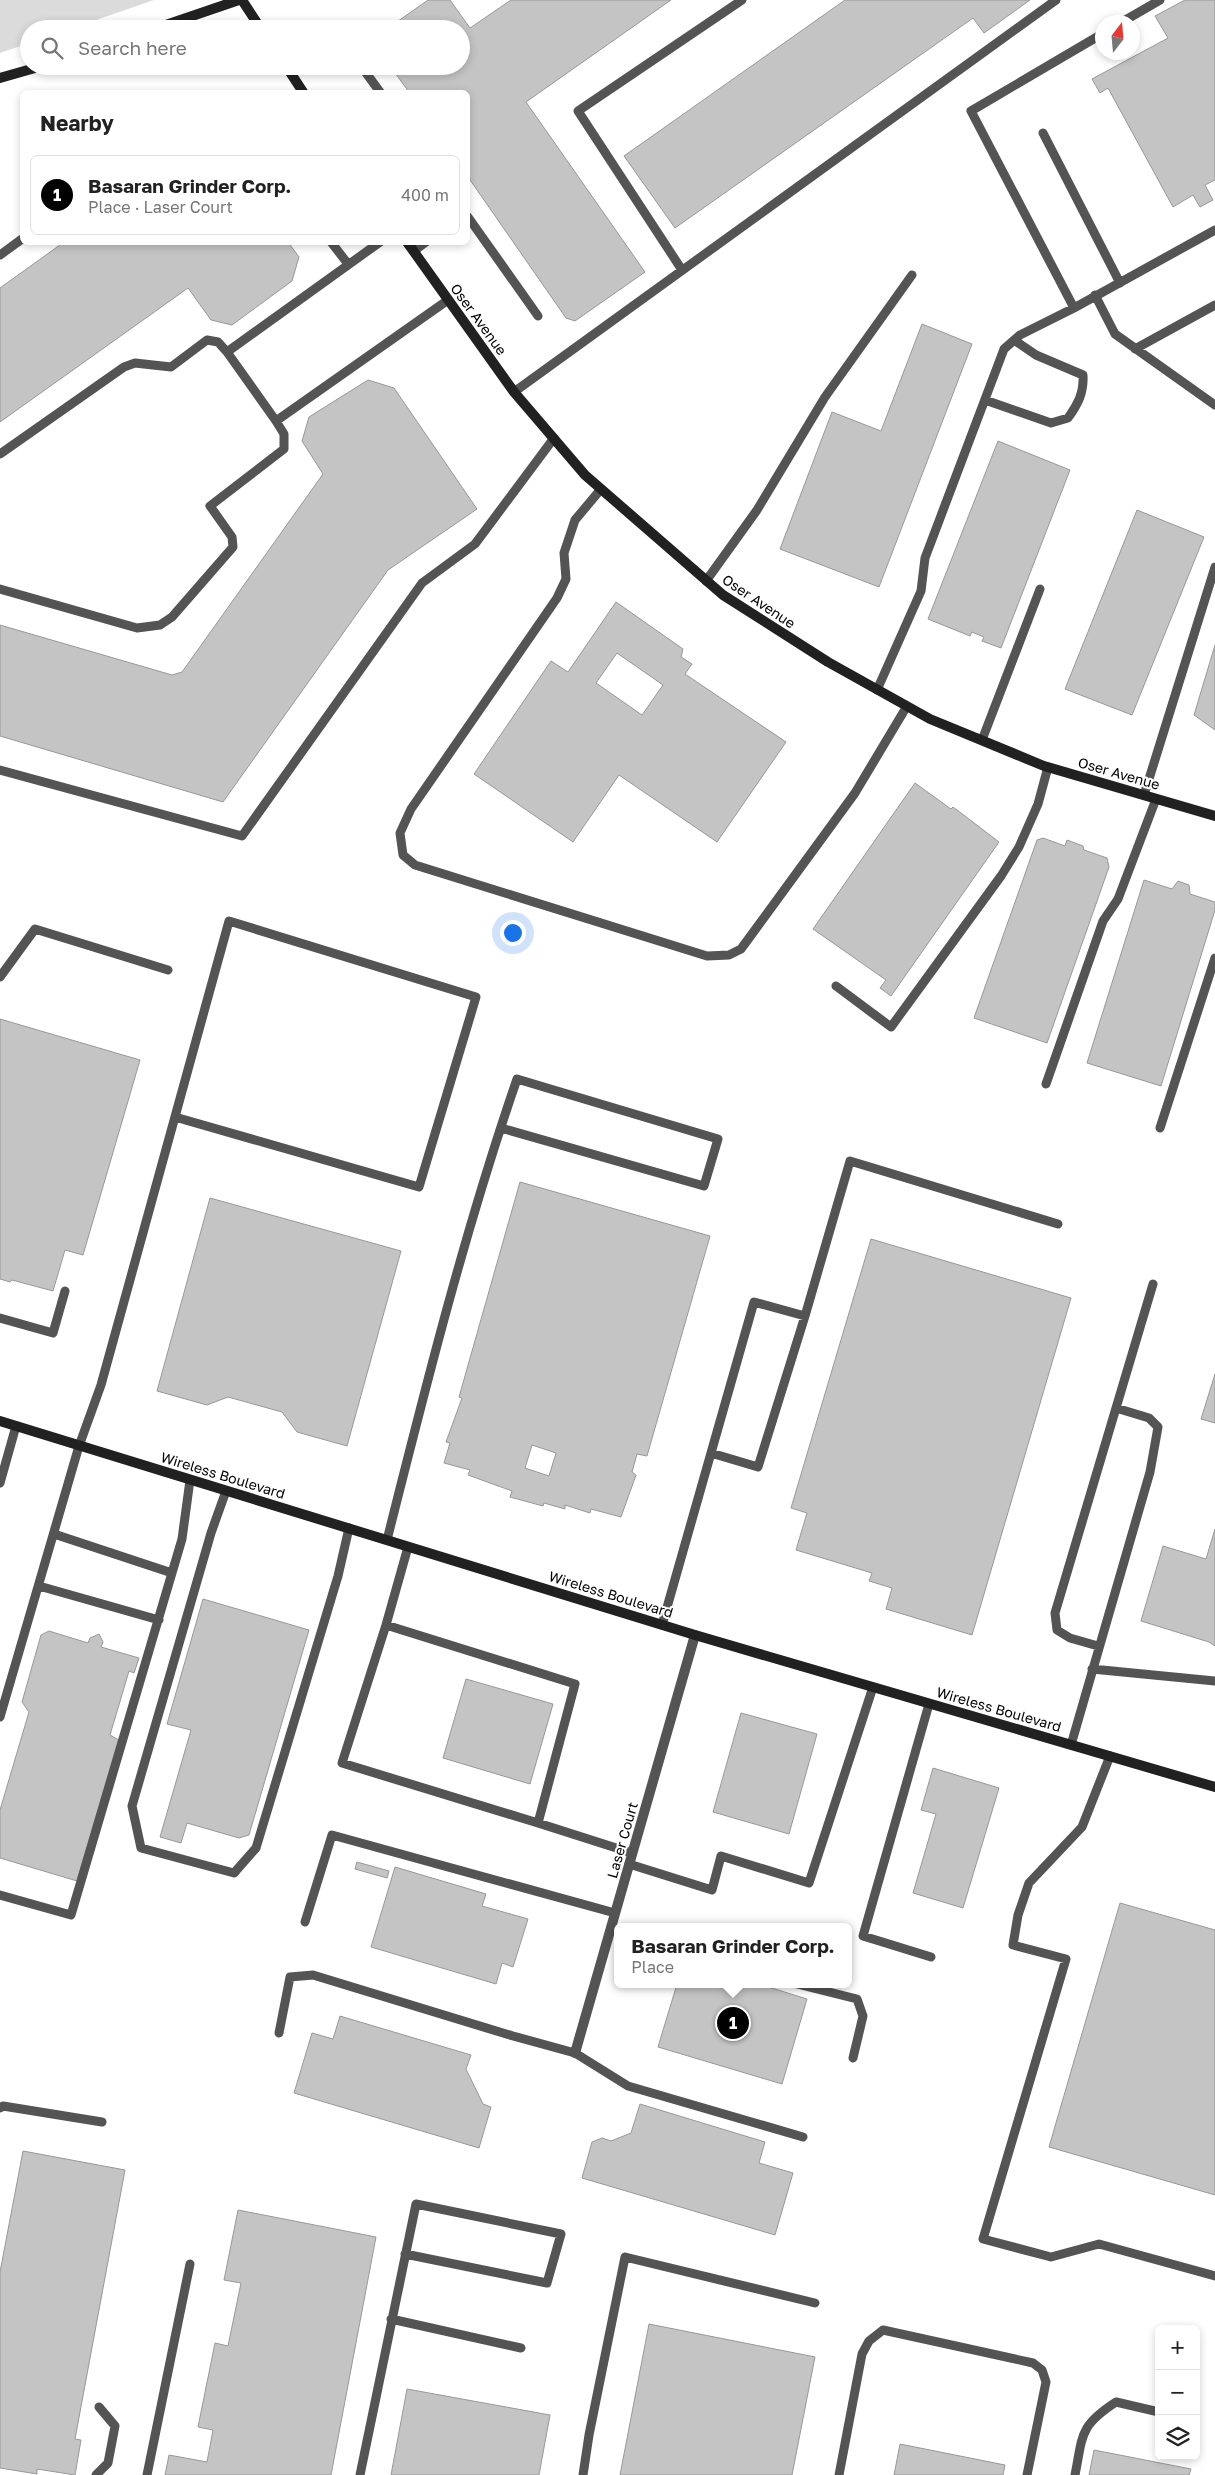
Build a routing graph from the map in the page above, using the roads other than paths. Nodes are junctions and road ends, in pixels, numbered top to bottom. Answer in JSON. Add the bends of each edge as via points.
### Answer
{"nodes":[{"id":1,"x":240,"y":0,"type":"edge"},
{"id":2,"x":742,"y":0,"type":"edge"},
{"id":3,"x":1056,"y":0,"type":"edge"},
{"id":4,"x":1160,"y":0,"type":"edge"},
{"id":5,"x":1134,"y":15,"type":"edge"},
{"id":6,"x":181,"y":20,"type":"edge"},
{"id":7,"x":254,"y":20,"type":"edge"},
{"id":8,"x":1095,"y":38,"type":"edge"},
{"id":9,"x":20,"y":72,"type":"edge"},
{"id":10,"x":292,"y":75,"type":"edge"},
{"id":11,"x":368,"y":75,"type":"edge"},
{"id":12,"x":0,"y":78,"type":"edge"},
{"id":13,"x":303,"y":90,"type":"edge"},
{"id":14,"x":379,"y":90,"type":"edge"},
{"id":15,"x":1043,"y":133,"type":"dead end"},
{"id":16,"x":470,"y":220,"type":"edge"},
{"id":17,"x":1215,"y":230,"type":"edge"},
{"id":18,"x":20,"y":240,"type":"edge"},
{"id":19,"x":333,"y":245,"type":"edge"},
{"id":20,"x":376,"y":245,"type":"edge"},
{"id":21,"x":409,"y":245,"type":"edge"},
{"id":22,"x":422,"y":245,"type":"edge"},
{"id":23,"x":414,"y":252,"type":"junction"},
{"id":24,"x":0,"y":255,"type":"edge"},
{"id":25,"x":348,"y":264,"type":"junction"},
{"id":26,"x":682,"y":270,"type":"junction"},
{"id":27,"x":912,"y":275,"type":"dead end"},
{"id":28,"x":1120,"y":283,"type":"junction"},
{"id":29,"x":1095,"y":295,"type":"junction"},
{"id":30,"x":448,"y":300,"type":"junction"},
{"id":31,"x":1215,"y":305,"type":"edge"},
{"id":32,"x":1074,"y":308,"type":"junction"},
{"id":33,"x":538,"y":316,"type":"dead end"},
{"id":34,"x":1014,"y":340,"type":"junction"},
{"id":35,"x":1135,"y":349,"type":"junction"},
{"id":36,"x":227,"y":352,"type":"junction"},
{"id":37,"x":514,"y":392,"type":"junction"},
{"id":38,"x":985,"y":400,"type":"junction"},
{"id":39,"x":1215,"y":405,"type":"edge"},
{"id":40,"x":276,"y":421,"type":"junction"},
{"id":41,"x":554,"y":438,"type":"junction"},
{"id":42,"x":0,"y":454,"type":"edge"},
{"id":43,"x":601,"y":489,"type":"junction"},
{"id":44,"x":1215,"y":566,"type":"edge"},
{"id":45,"x":706,"y":581,"type":"junction"},
{"id":46,"x":0,"y":589,"type":"edge"},
{"id":47,"x":1040,"y":589,"type":"dead end"},
{"id":48,"x":877,"y":690,"type":"junction"},
{"id":49,"x":907,"y":706,"type":"junction"},
{"id":50,"x":982,"y":740,"type":"junction"},
{"id":51,"x":1048,"y":767,"type":"junction"},
{"id":52,"x":0,"y":770,"type":"edge"},
{"id":53,"x":1144,"y":795,"type":"junction"},
{"id":54,"x":1156,"y":799,"type":"junction"},
{"id":55,"x":1215,"y":816,"type":"edge"},
{"id":56,"x":1215,"y":958,"type":"edge"},
{"id":57,"x":168,"y":970,"type":"dead end"},
{"id":58,"x":0,"y":977,"type":"edge"},
{"id":59,"x":836,"y":986,"type":"dead end"},
{"id":60,"x":1046,"y":1084,"type":"dead end"},
{"id":61,"x":175,"y":1117,"type":"junction"},
{"id":62,"x":501,"y":1128,"type":"junction"},
{"id":63,"x":1160,"y":1128,"type":"dead end"},
{"id":64,"x":1058,"y":1224,"type":"dead end"},
{"id":65,"x":1153,"y":1284,"type":"dead end"},
{"id":66,"x":65,"y":1291,"type":"dead end"},
{"id":67,"x":805,"y":1316,"type":"junction"},
{"id":68,"x":0,"y":1318,"type":"edge"},
{"id":69,"x":1116,"y":1408,"type":"junction"},
{"id":70,"x":0,"y":1421,"type":"edge"},
{"id":71,"x":16,"y":1426,"type":"junction"},
{"id":72,"x":79,"y":1446,"type":"junction"},
{"id":73,"x":711,"y":1453,"type":"junction"},
{"id":74,"x":190,"y":1480,"type":"junction"},
{"id":75,"x":0,"y":1483,"type":"edge"},
{"id":76,"x":226,"y":1491,"type":"junction"},
{"id":77,"x":349,"y":1528,"type":"junction"},
{"id":78,"x":54,"y":1534,"type":"junction"},
{"id":79,"x":387,"y":1540,"type":"junction"},
{"id":80,"x":408,"y":1547,"type":"junction"},
{"id":81,"x":172,"y":1573,"type":"junction"},
{"id":82,"x":39,"y":1586,"type":"junction"},
{"id":83,"x":159,"y":1620,"type":"junction"},
{"id":84,"x":662,"y":1625,"type":"junction"},
{"id":85,"x":386,"y":1626,"type":"junction"},
{"id":86,"x":695,"y":1635,"type":"junction"},
{"id":87,"x":1098,"y":1646,"type":"junction"},
{"id":88,"x":1092,"y":1669,"type":"junction"},
{"id":89,"x":1215,"y":1681,"type":"edge"},
{"id":90,"x":873,"y":1687,"type":"junction"},
{"id":91,"x":929,"y":1704,"type":"junction"},
{"id":92,"x":0,"y":1716,"type":"edge"},
{"id":93,"x":1071,"y":1745,"type":"junction"},
{"id":94,"x":1110,"y":1756,"type":"junction"},
{"id":95,"x":1215,"y":1787,"type":"edge"},
{"id":96,"x":538,"y":1822,"type":"junction"},
{"id":97,"x":632,"y":1852,"type":"junction"},
{"id":98,"x":629,"y":1864,"type":"junction"},
{"id":99,"x":0,"y":1895,"type":"edge"},
{"id":100,"x":615,"y":1913,"type":"junction"},
{"id":101,"x":305,"y":1922,"type":"dead end"},
{"id":102,"x":615,"y":1923,"type":"edge"},
{"id":103,"x":614,"y":1930,"type":"edge"},
{"id":104,"x":931,"y":1957,"type":"dead end"},
{"id":105,"x":813,"y":1988,"type":"edge"},
{"id":106,"x":279,"y":2033,"type":"dead end"},
{"id":107,"x":575,"y":2053,"type":"junction"},
{"id":108,"x":853,"y":2058,"type":"dead end"},
{"id":109,"x":0,"y":2108,"type":"edge"},
{"id":110,"x":102,"y":2122,"type":"dead end"},
{"id":111,"x":803,"y":2137,"type":"dead end"},
{"id":112,"x":405,"y":2254,"type":"junction"},
{"id":113,"x":190,"y":2264,"type":"dead end"},
{"id":114,"x":1215,"y":2276,"type":"edge"},
{"id":115,"x":815,"y":2303,"type":"dead end"},
{"id":116,"x":391,"y":2319,"type":"junction"},
{"id":117,"x":522,"y":2348,"type":"dead end"},
{"id":118,"x":99,"y":2407,"type":"dead end"},
{"id":119,"x":1155,"y":2411,"type":"edge"},
{"id":120,"x":96,"y":2475,"type":"edge"},
{"id":121,"x":147,"y":2475,"type":"edge"},
{"id":122,"x":360,"y":2475,"type":"edge"},
{"id":123,"x":583,"y":2475,"type":"edge"},
{"id":124,"x":839,"y":2475,"type":"edge"},
{"id":125,"x":1028,"y":2475,"type":"edge"},
{"id":126,"x":1074,"y":2475,"type":"edge"}],
"edges":[{"from":1,"to":6,"type":"street"},
{"from":1,"to":7,"type":"street"},
{"from":2,"to":26,"type":"lane","via":[[578,111]]},
{"from":3,"to":26,"type":"lane"},
{"from":4,"to":5,"type":"lane"},
{"from":8,"to":32,"type":"lane","via":[[971,111]]},
{"from":9,"to":12,"type":"street"},
{"from":10,"to":13,"type":"street"},
{"from":11,"to":14,"type":"lane"},
{"from":15,"to":28,"type":"lane"},
{"from":16,"to":33,"type":"lane"},
{"from":17,"to":28,"type":"lane"},
{"from":18,"to":24,"type":"lane"},
{"from":19,"to":25,"type":"lane"},
{"from":20,"to":25,"type":"lane"},
{"from":21,"to":23,"type":"street","name":"Oser Avenue"},
{"from":22,"to":23,"type":"lane"},
{"from":23,"to":30,"type":"street","name":"Oser Avenue"},
{"from":25,"to":36,"type":"lane"},
{"from":26,"to":37,"type":"lane"},
{"from":27,"to":45,"type":"lane","via":[[825,397],[757,510]]},
{"from":28,"to":29,"type":"lane"},
{"from":29,"to":32,"type":"lane"},
{"from":29,"to":35,"type":"lane","via":[[1115,334]]},
{"from":30,"to":37,"type":"street","name":"Oser Avenue"},
{"from":30,"to":40,"type":"lane"},
{"from":31,"to":35,"type":"lane"},
{"from":32,"to":34,"type":"lane"},
{"from":34,"to":38,"type":"lane","via":[[1004,350]]},
{"from":34,"to":38,"type":"lane","via":[[1036,355],[1083,375],[1084,387],[1079,402],[1068,418],[1052,423]]},
{"from":35,"to":39,"type":"lane"},
{"from":36,"to":40,"type":"lane"},
{"from":36,"to":42,"type":"lane","via":[[218,342],[207,340],[170,367],[135,363],[124,367]]},
{"from":37,"to":41,"type":"street","name":"Oser Avenue"},
{"from":38,"to":48,"type":"lane","via":[[925,558],[921,591]]},
{"from":40,"to":46,"type":"lane","via":[[284,434],[284,448],[210,506],[232,537],[233,547],[172,617],[160,625],[137,628]]},
{"from":41,"to":43,"type":"street","name":"Oser Avenue"},
{"from":41,"to":52,"type":"lane","via":[[475,544],[422,583],[242,836]]},
{"from":43,"to":45,"type":"street","name":"Oser Avenue"},
{"from":43,"to":49,"type":"lane","via":[[575,520],[564,553],[566,579],[557,598],[410,809],[400,833],[403,855],[415,864],[706,956],[729,955],[741,949],[855,793]]},
{"from":44,"to":53,"type":"lane"},
{"from":45,"to":48,"type":"street","name":"Oser Avenue","via":[[828,662]]},
{"from":47,"to":50,"type":"lane"},
{"from":48,"to":49,"type":"street","name":"Oser Avenue"},
{"from":49,"to":50,"type":"street","name":"Oser Avenue"},
{"from":50,"to":51,"type":"street","name":"Oser Avenue"},
{"from":51,"to":53,"type":"street","name":"Oser Avenue"},
{"from":51,"to":59,"type":"lane","via":[[1027,834],[1001,876],[891,1027]]},
{"from":53,"to":54,"type":"street","name":"Oser Avenue"},
{"from":54,"to":55,"type":"street","name":"Oser Avenue"},
{"from":54,"to":60,"type":"lane","via":[[1124,886],[1104,921]]},
{"from":56,"to":63,"type":"lane"},
{"from":57,"to":58,"type":"lane","via":[[35,929]]},
{"from":61,"to":61,"type":"lane","via":[[229,921],[476,997],[419,1187]]},
{"from":61,"to":72,"type":"lane","via":[[101,1385]]},
{"from":62,"to":62,"type":"lane","via":[[517,1079],[718,1139],[704,1186]]},
{"from":62,"to":79,"type":"lane","via":[[428,1374]]},
{"from":64,"to":67,"type":"lane","via":[[850,1161]]},
{"from":65,"to":69,"type":"lane"},
{"from":66,"to":68,"type":"lane","via":[[53,1333]]},
{"from":67,"to":73,"type":"lane","via":[[758,1467]]},
{"from":67,"to":73,"type":"lane","via":[[754,1302]]},
{"from":69,"to":87,"type":"lane","via":[[1150,1418],[1158,1427],[1150,1472]]},
{"from":69,"to":87,"type":"lane","via":[[1056,1613],[1057,1630],[1070,1638]]},
{"from":70,"to":71,"type":"street","name":"Wireless Boulevard"},
{"from":71,"to":72,"type":"street","name":"Wireless Boulevard"},
{"from":71,"to":75,"type":"lane"},
{"from":72,"to":74,"type":"street","name":"Wireless Boulevard"},
{"from":72,"to":78,"type":"lane"},
{"from":73,"to":84,"type":"lane"},
{"from":74,"to":76,"type":"street","name":"Wireless Boulevard"},
{"from":74,"to":81,"type":"lane","via":[[182,1539]]},
{"from":76,"to":77,"type":"street","name":"Wireless Boulevard"},
{"from":76,"to":77,"type":"lane","via":[[132,1806],[141,1848],[234,1873],[256,1848],[338,1576]]},
{"from":77,"to":79,"type":"street","name":"Wireless Boulevard"},
{"from":78,"to":81,"type":"lane"},
{"from":78,"to":82,"type":"lane"},
{"from":79,"to":80,"type":"street","name":"Wireless Boulevard"},
{"from":80,"to":84,"type":"street","name":"Wireless Boulevard"},
{"from":80,"to":85,"type":"lane"},
{"from":81,"to":83,"type":"lane"},
{"from":82,"to":83,"type":"lane"},
{"from":82,"to":92,"type":"lane"},
{"from":83,"to":99,"type":"lane","via":[[71,1915]]},
{"from":84,"to":86,"type":"street","name":"Wireless Boulevard"},
{"from":85,"to":96,"type":"lane","via":[[575,1684]]},
{"from":85,"to":96,"type":"lane","via":[[342,1763]]},
{"from":86,"to":90,"type":"street","name":"Wireless Boulevard"},
{"from":86,"to":97,"type":"street","name":"Laser Court"},
{"from":87,"to":88,"type":"lane"},
{"from":88,"to":89,"type":"lane"},
{"from":88,"to":93,"type":"lane"},
{"from":90,"to":91,"type":"street","name":"Wireless Boulevard"},
{"from":90,"to":98,"type":"lane","via":[[809,1883],[721,1856],[712,1890]]},
{"from":91,"to":93,"type":"street","name":"Wireless Boulevard"},
{"from":91,"to":104,"type":"lane","via":[[863,1936]]},
{"from":93,"to":94,"type":"street","name":"Wireless Boulevard"},
{"from":94,"to":95,"type":"street","name":"Wireless Boulevard"},
{"from":94,"to":114,"type":"lane","via":[[1082,1827],[1029,1883],[1018,1915],[1013,1945],[1066,1959],[983,2239],[1051,2257],[1099,2244]]},
{"from":96,"to":97,"type":"lane"},
{"from":97,"to":98,"type":"street","name":"Laser Court"},
{"from":98,"to":100,"type":"street","name":"Laser Court"},
{"from":100,"to":101,"type":"lane","via":[[332,1835]]},
{"from":100,"to":102,"type":"street","name":"Laser Court"},
{"from":103,"to":107,"type":"street","name":"Laser Court"},
{"from":105,"to":108,"type":"lane","via":[[857,1999],[863,2016]]},
{"from":106,"to":107,"type":"lane","via":[[290,1977],[313,1975]]},
{"from":107,"to":111,"type":"lane","via":[[628,2086]]},
{"from":109,"to":110,"type":"lane"},
{"from":112,"to":112,"type":"lane","via":[[416,2204],[561,2234],[547,2283]]},
{"from":112,"to":116,"type":"lane"},
{"from":113,"to":121,"type":"lane"},
{"from":115,"to":123,"type":"lane","via":[[625,2257]]},
{"from":116,"to":117,"type":"lane"},
{"from":116,"to":122,"type":"lane"},
{"from":118,"to":120,"type":"lane","via":[[114,2426],[108,2463]]},
{"from":119,"to":126,"type":"lane","via":[[1116,2402],[1106,2409],[1084,2430]]},
{"from":124,"to":125,"type":"lane","via":[[862,2354],[869,2341],[883,2330],[1033,2363],[1042,2370],[1046,2382]]}]}
